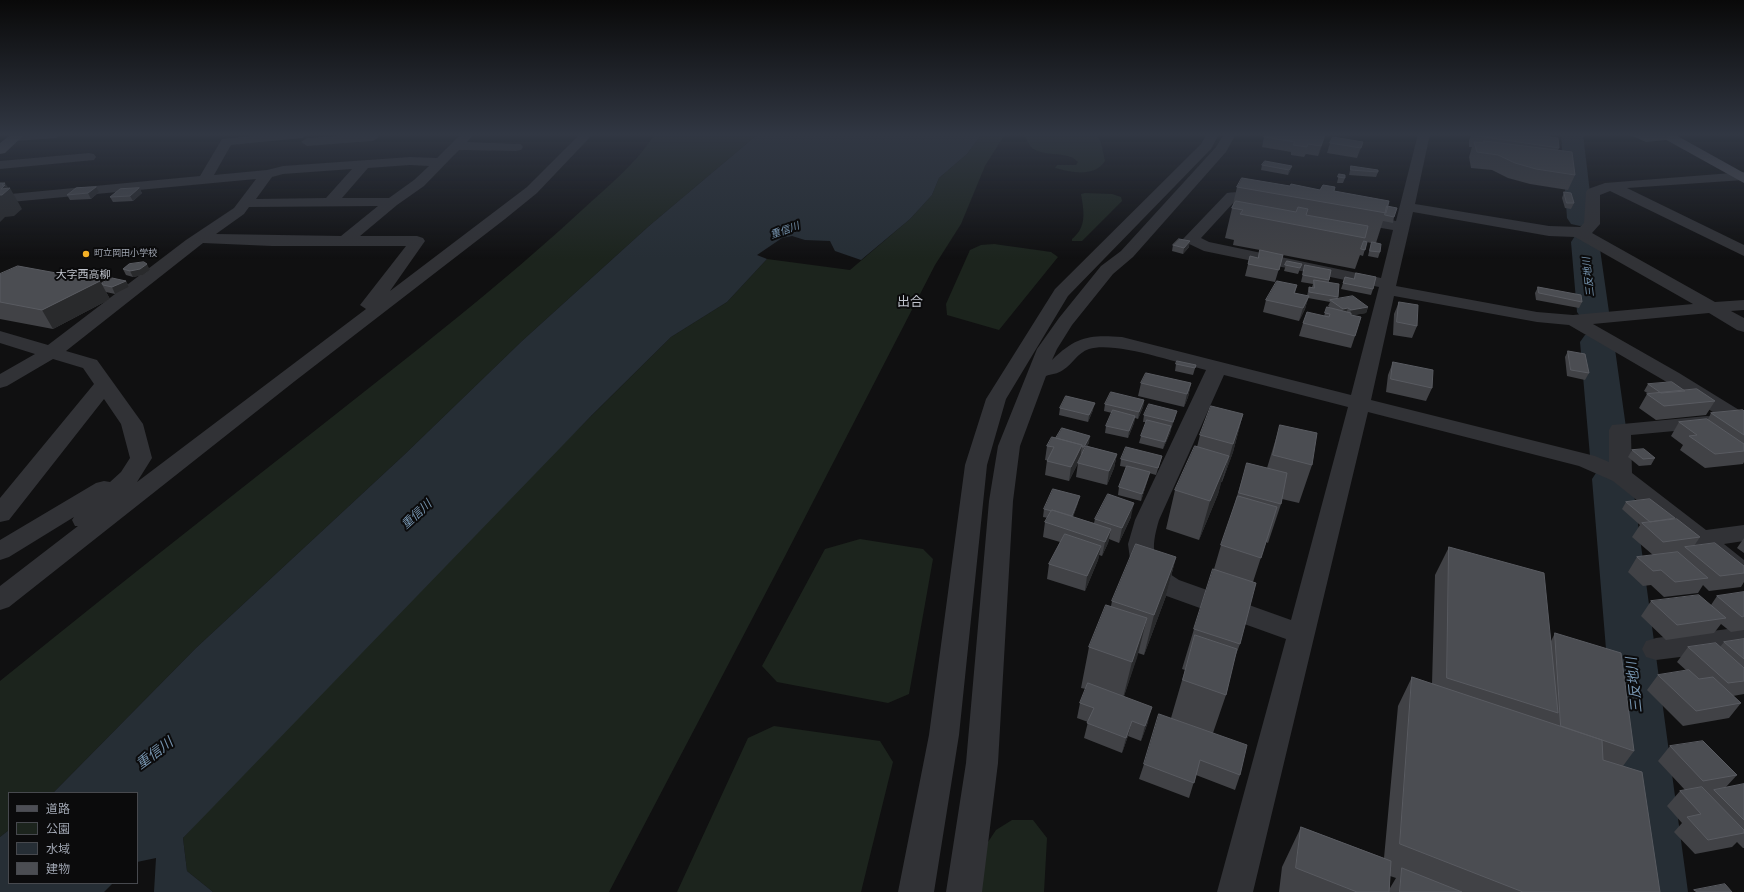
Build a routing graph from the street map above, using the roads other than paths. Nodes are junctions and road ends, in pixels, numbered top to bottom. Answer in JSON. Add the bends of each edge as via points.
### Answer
{"nodes":[{"id":1,"x":207,"y":176,"type":"edge"},
{"id":2,"x":246,"y":176,"type":"edge"},
{"id":3,"x":265,"y":176,"type":"edge"},
{"id":4,"x":354,"y":176,"type":"edge"},
{"id":5,"x":427,"y":176,"type":"edge"},
{"id":6,"x":546,"y":176,"type":"edge"},
{"id":7,"x":1177,"y":176,"type":"edge"},
{"id":8,"x":1197,"y":176,"type":"edge"},
{"id":9,"x":1414,"y":176,"type":"edge"},
{"id":10,"x":1742,"y":177,"type":"edge"},
{"id":11,"x":205,"y":179,"type":"junction"},
{"id":12,"x":1610,"y":186,"type":"junction"},
{"id":13,"x":0,"y":199,"type":"edge"},
{"id":14,"x":331,"y":201,"type":"junction"},
{"id":15,"x":392,"y":202,"type":"junction"},
{"id":16,"x":246,"y":203,"type":"junction"},
{"id":17,"x":1278,"y":205,"type":"edge"},
{"id":18,"x":1407,"y":207,"type":"junction"},
{"id":19,"x":1340,"y":216,"type":"edge"},
{"id":20,"x":1402,"y":227,"type":"junction"},
{"id":21,"x":1578,"y":232,"type":"junction"},
{"id":22,"x":201,"y":238,"type":"junction"},
{"id":23,"x":344,"y":242,"type":"junction"},
{"id":24,"x":1744,"y":251,"type":"edge"},
{"id":25,"x":1388,"y":287,"type":"junction"},
{"id":26,"x":1744,"y":305,"type":"edge"},
{"id":27,"x":1712,"y":308,"type":"junction"},
{"id":28,"x":1573,"y":320,"type":"junction"},
{"id":29,"x":1358,"y":323,"type":"edge"},
{"id":30,"x":356,"y":326,"type":"junction"},
{"id":31,"x":1744,"y":326,"type":"edge"},
{"id":32,"x":1378,"y":327,"type":"junction"},
{"id":33,"x":0,"y":337,"type":"edge"},
{"id":34,"x":52,"y":352,"type":"junction"},
{"id":35,"x":1217,"y":367,"type":"junction"},
{"id":36,"x":1037,"y":371,"type":"junction"},
{"id":37,"x":0,"y":382,"type":"edge"},
{"id":38,"x":104,"y":385,"type":"junction"},
{"id":39,"x":996,"y":399,"type":"junction"},
{"id":40,"x":1360,"y":402,"type":"junction"},
{"id":41,"x":1716,"y":422,"type":"edge"},
{"id":42,"x":1744,"y":422,"type":"edge"},
{"id":43,"x":1008,"y":446,"type":"junction"},
{"id":44,"x":1621,"y":476,"type":"junction"},
{"id":45,"x":129,"y":477,"type":"junction"},
{"id":46,"x":0,"y":514,"type":"edge"},
{"id":47,"x":1744,"y":533,"type":"edge"},
{"id":48,"x":1700,"y":539,"type":"junction"},
{"id":49,"x":76,"y":541,"type":"junction"},
{"id":50,"x":0,"y":551,"type":"edge"},
{"id":51,"x":1744,"y":573,"type":"edge"},
{"id":52,"x":0,"y":600,"type":"edge"},
{"id":53,"x":1301,"y":634,"type":"junction"},
{"id":54,"x":1744,"y":638,"type":"edge"},
{"id":55,"x":1656,"y":649,"type":"dead end"},
{"id":56,"x":916,"y":892,"type":"edge"},
{"id":57,"x":964,"y":892,"type":"edge"},
{"id":58,"x":1236,"y":892,"type":"edge"}],
"edges":[{"from":1,"to":11,"type":"street"},
{"from":2,"to":11,"type":"street"},
{"from":3,"to":16,"type":"street"},
{"from":4,"to":14,"type":"street"},
{"from":5,"to":15,"type":"street"},
{"from":6,"to":30,"type":"street","via":[[532,190]]},
{"from":7,"to":39,"type":"street","via":[[1061,293]]},
{"from":8,"to":36,"type":"street","via":[[1127,254],[1107,270],[1082,299],[1047,349]]},
{"from":9,"to":18,"type":"street"},
{"from":10,"to":12,"type":"street"},
{"from":11,"to":13,"type":"street"},
{"from":12,"to":21,"type":"street","via":[[1593,192],[1592,224],[1585,231]]},
{"from":12,"to":24,"type":"street"},
{"from":14,"to":15,"type":"street"},
{"from":14,"to":16,"type":"street"},
{"from":15,"to":23,"type":"street"},
{"from":16,"to":22,"type":"street","via":[[240,211]]},
{"from":17,"to":25,"type":"street","via":[[1232,196],[1192,239],[1204,246]]},
{"from":18,"to":20,"type":"street"},
{"from":18,"to":21,"type":"street","via":[[1549,232]]},
{"from":19,"to":20,"type":"street"},
{"from":20,"to":25,"type":"street"},
{"from":21,"to":27,"type":"street"},
{"from":22,"to":23,"type":"street"},
{"from":22,"to":34,"type":"street"},
{"from":23,"to":30,"type":"street","via":[[417,241],[377,296],[354,320]]},
{"from":25,"to":28,"type":"street","via":[[1537,317]]},
{"from":25,"to":32,"type":"street"},
{"from":26,"to":27,"type":"street"},
{"from":27,"to":28,"type":"street"},
{"from":27,"to":31,"type":"street"},
{"from":28,"to":42,"type":"street"},
{"from":29,"to":32,"type":"street"},
{"from":30,"to":49,"type":"street"},
{"from":32,"to":40,"type":"street"},
{"from":33,"to":34,"type":"street"},
{"from":34,"to":37,"type":"street"},
{"from":34,"to":38,"type":"street","via":[[90,364]]},
{"from":35,"to":36,"type":"street","via":[[1122,343],[1099,342],[1076,348],[1057,367]]},
{"from":35,"to":40,"type":"street"},
{"from":35,"to":53,"type":"street","via":[[1153,507],[1140,544],[1141,554],[1155,577],[1170,587]]},
{"from":36,"to":43,"type":"street"},
{"from":38,"to":45,"type":"street","via":[[132,424],[141,458]]},
{"from":38,"to":46,"type":"street"},
{"from":39,"to":43,"type":"street"},
{"from":39,"to":56,"type":"street","via":[[976,465],[944,735]]},
{"from":40,"to":44,"type":"street","via":[[1587,461]]},
{"from":40,"to":53,"type":"street"},
{"from":41,"to":44,"type":"street","via":[[1620,430]]},
{"from":43,"to":57,"type":"street","via":[[1001,502],[982,763]]},
{"from":44,"to":48,"type":"street"},
{"from":45,"to":49,"type":"street","via":[[78,526]]},
{"from":45,"to":50,"type":"street","via":[[111,484]]},
{"from":47,"to":48,"type":"street"},
{"from":48,"to":51,"type":"street"},
{"from":49,"to":52,"type":"street"},
{"from":53,"to":58,"type":"street"},
{"from":54,"to":55,"type":"street"}]}
